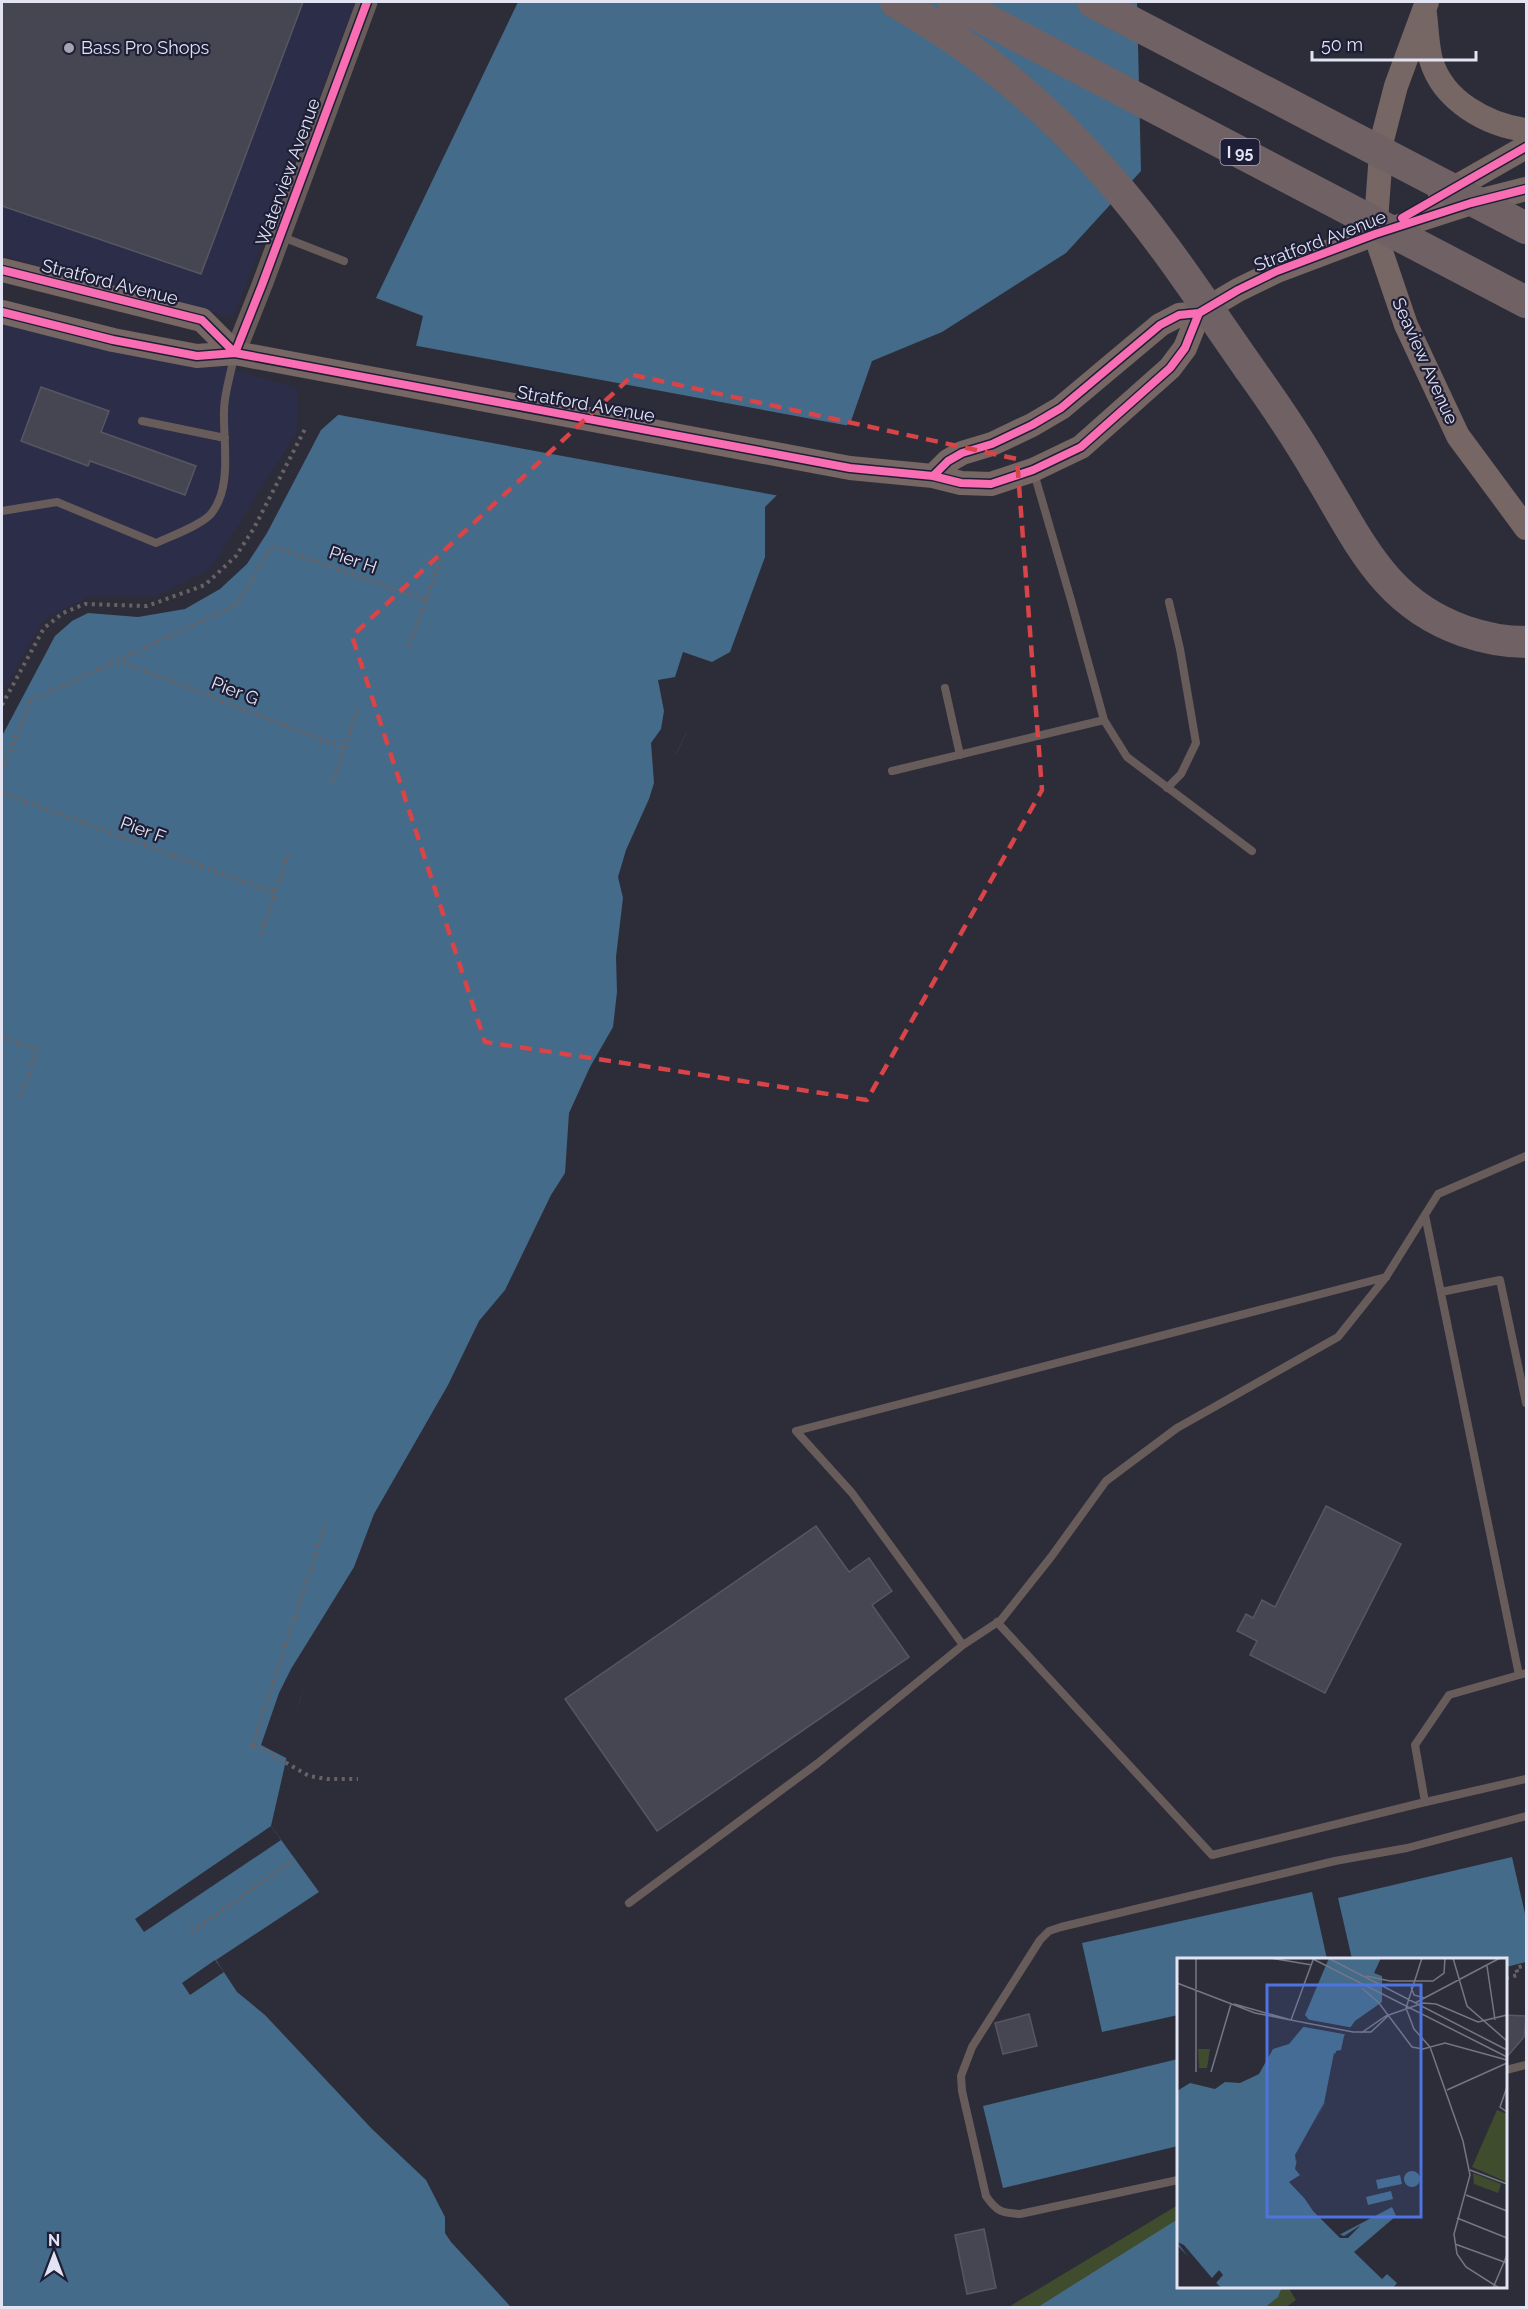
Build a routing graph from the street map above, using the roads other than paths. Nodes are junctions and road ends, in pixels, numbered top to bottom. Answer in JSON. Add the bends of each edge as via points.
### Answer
{"nodes":[{"id":1,"x":367,"y":2,"type":"edge"},
{"id":2,"x":896,"y":2,"type":"edge"},
{"id":3,"x":952,"y":2,"type":"edge"},
{"id":4,"x":1093,"y":2,"type":"edge"},
{"id":5,"x":1426,"y":5,"type":"edge"},
{"id":6,"x":1527,"y":130,"type":"edge"},
{"id":7,"x":1527,"y":147,"type":"edge"},
{"id":8,"x":1527,"y":189,"type":"edge"},
{"id":9,"x":1527,"y":228,"type":"edge"},
{"id":10,"x":1375,"y":234,"type":"junction"},
{"id":11,"x":280,"y":236,"type":"junction"},
{"id":12,"x":344,"y":261,"type":"dead end"},
{"id":13,"x":2,"y":270,"type":"edge"},
{"id":14,"x":1527,"y":302,"type":"edge"},
{"id":15,"x":2,"y":312,"type":"edge"},
{"id":16,"x":1199,"y":313,"type":"junction"},
{"id":17,"x":235,"y":353,"type":"junction"},
{"id":18,"x":142,"y":421,"type":"dead end"},
{"id":19,"x":225,"y":438,"type":"junction"},
{"id":20,"x":1033,"y":470,"type":"junction"},
{"id":21,"x":933,"y":476,"type":"junction"},
{"id":22,"x":2,"y":511,"type":"edge"},
{"id":23,"x":1527,"y":528,"type":"edge"},
{"id":24,"x":1169,"y":602,"type":"dead end"},
{"id":25,"x":1527,"y":642,"type":"edge"},
{"id":26,"x":945,"y":688,"type":"dead end"},
{"id":27,"x":1104,"y":720,"type":"junction"},
{"id":28,"x":960,"y":754,"type":"junction"},
{"id":29,"x":892,"y":771,"type":"dead end"},
{"id":30,"x":1167,"y":788,"type":"junction"},
{"id":31,"x":1252,"y":850,"type":"dead end"},
{"id":32,"x":1527,"y":1156,"type":"edge"},
{"id":33,"x":1425,"y":1215,"type":"junction"},
{"id":34,"x":1386,"y":1277,"type":"junction"},
{"id":35,"x":1441,"y":1292,"type":"junction"},
{"id":36,"x":1527,"y":1403,"type":"edge"},
{"id":37,"x":997,"y":1622,"type":"junction"},
{"id":38,"x":963,"y":1645,"type":"junction"},
{"id":39,"x":1522,"y":1674,"type":"edge"},
{"id":40,"x":1527,"y":1779,"type":"edge"},
{"id":41,"x":1425,"y":1802,"type":"junction"},
{"id":42,"x":1527,"y":1816,"type":"edge"},
{"id":43,"x":628,"y":1903,"type":"dead end"},
{"id":44,"x":1527,"y":2065,"type":"edge"},
{"id":45,"x":1507,"y":2070,"type":"edge"},
{"id":46,"x":1177,"y":2180,"type":"edge"}],
"edges":[{"from":1,"to":11,"type":"street","name":"Waterview Avenue"},
{"from":2,"to":25,"type":"highway","bridge":true,"via":[[957,40],[1013,83],[1089,156],[1151,232],[1249,368],[1300,442],[1363,548],[1395,590],[1424,612],[1455,628],[1490,639]]},
{"from":3,"to":14,"type":"highway","number":"I 95","bridge":true},
{"from":4,"to":9,"type":"highway","bridge":true},
{"from":5,"to":6,"type":"main road","via":[[1431,60],[1441,80],[1460,102],[1481,117]]},
{"from":5,"to":10,"type":"main road","name":"Seaview Avenue","via":[[1396,86],[1382,140]]},
{"from":7,"to":10,"type":"main road"},
{"from":8,"to":10,"type":"main road","name":"Stratford Avenue","via":[[1471,202]]},
{"from":10,"to":16,"type":"main road","name":"Stratford Avenue","via":[[1277,271]]},
{"from":10,"to":23,"type":"main road","name":"Seaview Avenue","via":[[1406,325],[1458,436]]},
{"from":11,"to":12,"type":"lane"},
{"from":11,"to":17,"type":"street","name":"Waterview Avenue"},
{"from":13,"to":17,"type":"main road","name":"Stratford Avenue","via":[[202,320]]},
{"from":15,"to":17,"type":"main road","name":"Stratford Avenue","via":[[197,356]]},
{"from":16,"to":20,"type":"main road","name":"Stratford Avenue","via":[[1185,348],[1170,368],[1081,447]]},
{"from":16,"to":21,"type":"main road","name":"Stratford Avenue","via":[[1179,315],[1160,325],[1061,408],[992,444],[962,453]]},
{"from":17,"to":19,"type":"lane","via":[[224,409]]},
{"from":17,"to":21,"type":"main road","name":"Stratford Avenue","via":[[850,468]]},
{"from":18,"to":19,"type":"lane"},
{"from":19,"to":22,"type":"lane","via":[[223,489],[210,515],[156,543],[57,502]]},
{"from":20,"to":21,"type":"main road","name":"Stratford Avenue","via":[[991,484],[961,483]]},
{"from":20,"to":27,"type":"lane"},
{"from":24,"to":30,"type":"lane","via":[[1197,743],[1181,774]]},
{"from":26,"to":28,"type":"lane"},
{"from":27,"to":28,"type":"lane"},
{"from":27,"to":30,"type":"lane","via":[[1127,757]]},
{"from":28,"to":29,"type":"lane"},
{"from":30,"to":31,"type":"lane"},
{"from":32,"to":33,"type":"lane","via":[[1438,1194]]},
{"from":33,"to":34,"type":"lane"},
{"from":33,"to":35,"type":"lane"},
{"from":34,"to":37,"type":"lane","via":[[1338,1337],[1177,1428],[1106,1481]]},
{"from":34,"to":38,"type":"lane","via":[[796,1431],[852,1493]]},
{"from":35,"to":36,"type":"lane","via":[[1500,1280]]},
{"from":35,"to":39,"type":"lane"},
{"from":37,"to":38,"type":"lane"},
{"from":37,"to":41,"type":"lane","via":[[1212,1855]]},
{"from":38,"to":43,"type":"lane","via":[[818,1763]]},
{"from":39,"to":41,"type":"lane","via":[[1449,1695],[1415,1745]]},
{"from":40,"to":41,"type":"lane"},
{"from":42,"to":46,"type":"lane","via":[[1407,1848],[1335,1861],[1061,1926],[1040,1940],[972,2046],[961,2076],[986,2196],[994,2208],[1020,2214]]},
{"from":44,"to":45,"type":"lane"}]}
